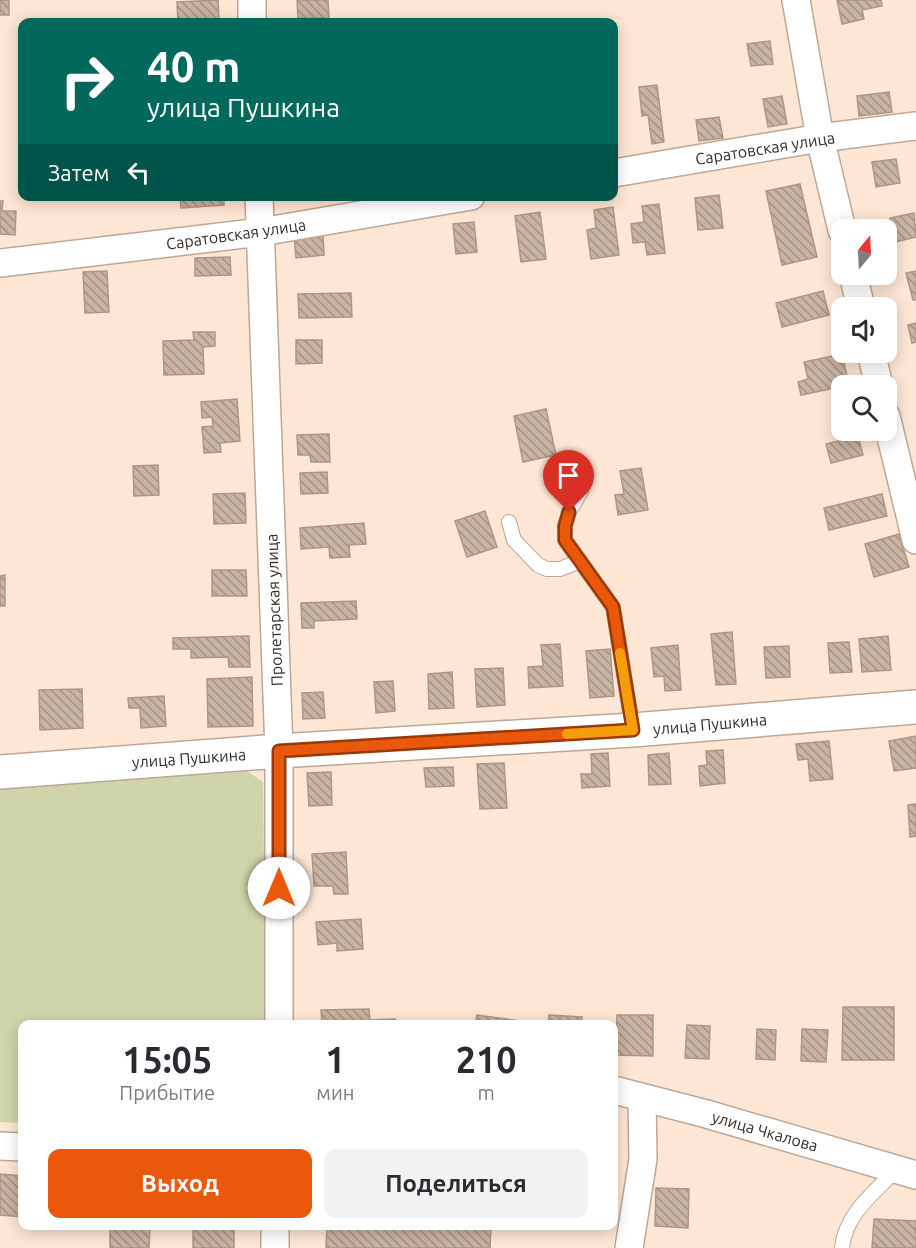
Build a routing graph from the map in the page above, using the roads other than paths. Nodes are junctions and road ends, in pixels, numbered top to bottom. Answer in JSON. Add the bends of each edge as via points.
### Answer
{"nodes":[{"id":1,"x":252,"y":0,"type":"edge"},
{"id":2,"x":796,"y":0,"type":"edge"},
{"id":3,"x":252,"y":18,"type":"edge"},
{"id":4,"x":916,"y":126,"type":"edge"},
{"id":5,"x":820,"y":138,"type":"junction"},
{"id":6,"x":618,"y":172,"type":"edge"},
{"id":7,"x":259,"y":201,"type":"edge"},
{"id":8,"x":442,"y":201,"type":"edge"},
{"id":9,"x":839,"y":219,"type":"edge"},
{"id":10,"x":261,"y":232,"type":"junction"},
{"id":11,"x":0,"y":263,"type":"edge"},
{"id":12,"x":892,"y":441,"type":"edge"},
{"id":13,"x":581,"y":491,"type":"dead end"},
{"id":14,"x":509,"y":522,"type":"dead end"},
{"id":15,"x":916,"y":540,"type":"edge"},
{"id":16,"x":580,"y":561,"type":"junction"},
{"id":17,"x":916,"y":707,"type":"edge"},
{"id":18,"x":633,"y":730,"type":"junction"},
{"id":19,"x":279,"y":751,"type":"junction"},
{"id":20,"x":0,"y":772,"type":"edge"},
{"id":21,"x":279,"y":1020,"type":"edge"},
{"id":22,"x":618,"y":1091,"type":"edge"},
{"id":23,"x":642,"y":1098,"type":"junction"},
{"id":24,"x":0,"y":1146,"type":"edge"},
{"id":25,"x":18,"y":1147,"type":"edge"},
{"id":26,"x":907,"y":1172,"type":"edge"},
{"id":27,"x":275,"y":1230,"type":"edge"},
{"id":28,"x":275,"y":1248,"type":"edge"},
{"id":29,"x":629,"y":1248,"type":"edge"},
{"id":30,"x":842,"y":1248,"type":"edge"}],
"edges":[{"from":1,"to":3,"type":"street"},
{"from":2,"to":5,"type":"street"},
{"from":4,"to":5,"type":"street","name":"Саратовская улица"},
{"from":5,"to":6,"type":"street","name":"Саратовская улица"},
{"from":5,"to":9,"type":"street"},
{"from":7,"to":10,"type":"street","name":"Пролетарская улица"},
{"from":8,"to":10,"type":"street","name":"Саратовская улица"},
{"from":10,"to":11,"type":"street","name":"Саратовская улица"},
{"from":10,"to":19,"type":"street","name":"Пролетарская улица"},
{"from":12,"to":15,"type":"street"},
{"from":13,"to":16,"type":"lane","via":[[565,526],[565,540]]},
{"from":14,"to":16,"type":"lane","via":[[514,540],[538,566],[560,569]]},
{"from":16,"to":18,"type":"lane","via":[[613,607]]},
{"from":17,"to":18,"type":"street","name":"улица Пушкина"},
{"from":18,"to":19,"type":"street","name":"улица Пушкина"},
{"from":19,"to":20,"type":"street","name":"улица Пушкина"},
{"from":19,"to":21,"type":"street","name":"Пролетарская улица"},
{"from":22,"to":23,"type":"street","name":"улица Чкалова"},
{"from":23,"to":26,"type":"street","name":"улица Чкалова"},
{"from":23,"to":29,"type":"street","via":[[643,1159]]},
{"from":24,"to":25,"type":"street"},
{"from":26,"to":30,"type":"lane","via":[[852,1217]]},
{"from":27,"to":28,"type":"street"}]}
